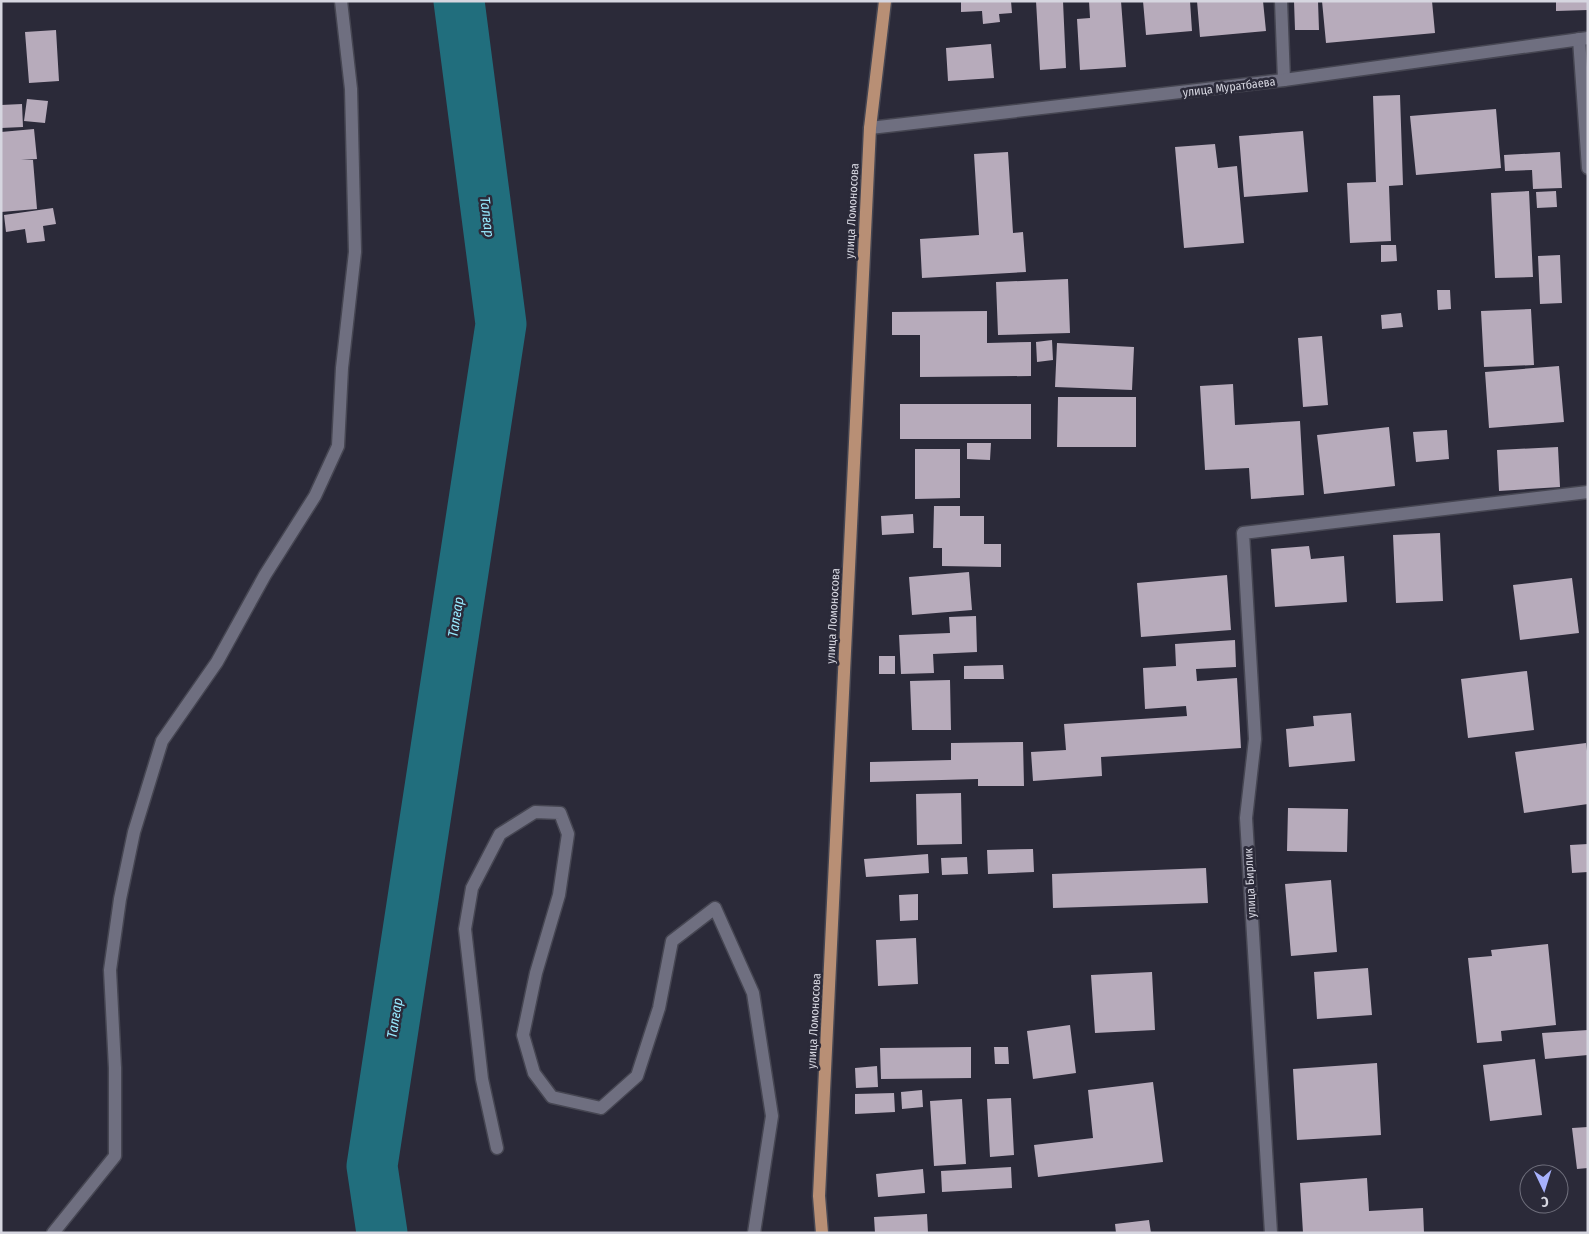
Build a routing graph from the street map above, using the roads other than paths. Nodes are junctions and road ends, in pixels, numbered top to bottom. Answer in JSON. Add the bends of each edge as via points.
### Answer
{"nodes":[{"id":1,"x":340,"y":1,"type":"edge"},
{"id":2,"x":885,"y":1,"type":"edge"},
{"id":3,"x":1281,"y":1,"type":"edge"},
{"id":4,"x":1583,"y":39,"type":"edge"},
{"id":5,"x":1284,"y":80,"type":"junction"},
{"id":6,"x":870,"y":128,"type":"junction"},
{"id":7,"x":1588,"y":168,"type":"edge"},
{"id":8,"x":1588,"y":492,"type":"edge"},
{"id":9,"x":497,"y":1148,"type":"dead end"},
{"id":10,"x":53,"y":1233,"type":"edge"},
{"id":11,"x":754,"y":1233,"type":"edge"},
{"id":12,"x":822,"y":1233,"type":"edge"},
{"id":13,"x":1271,"y":1233,"type":"edge"}],
"edges":[{"from":1,"to":10,"type":"street","via":[[351,89],[355,252],[342,368],[338,446],[315,496],[265,575],[217,662],[162,741],[134,832],[110,970],[115,1156]]},
{"from":2,"to":6,"type":"main road","name":"улица Ломоносова"},
{"from":3,"to":5,"type":"street"},
{"from":4,"to":5,"type":"street","name":"улица Муратбаева"},
{"from":4,"to":7,"type":"street"},
{"from":5,"to":6,"type":"street","name":"улица Муратбаева"},
{"from":6,"to":12,"type":"main road","name":"улица Ломоносова","via":[[819,1196]]},
{"from":8,"to":13,"type":"street","name":"улица Бирлик","via":[[1243,533],[1255,739],[1246,818]]},
{"from":9,"to":11,"type":"street","via":[[482,1079],[465,929],[472,888],[500,834],[535,812],[560,813],[568,834],[559,895],[536,973],[523,1035],[534,1073],[552,1097],[601,1108],[637,1076],[659,1008],[672,941],[715,908],[753,993],[772,1116]]}]}
